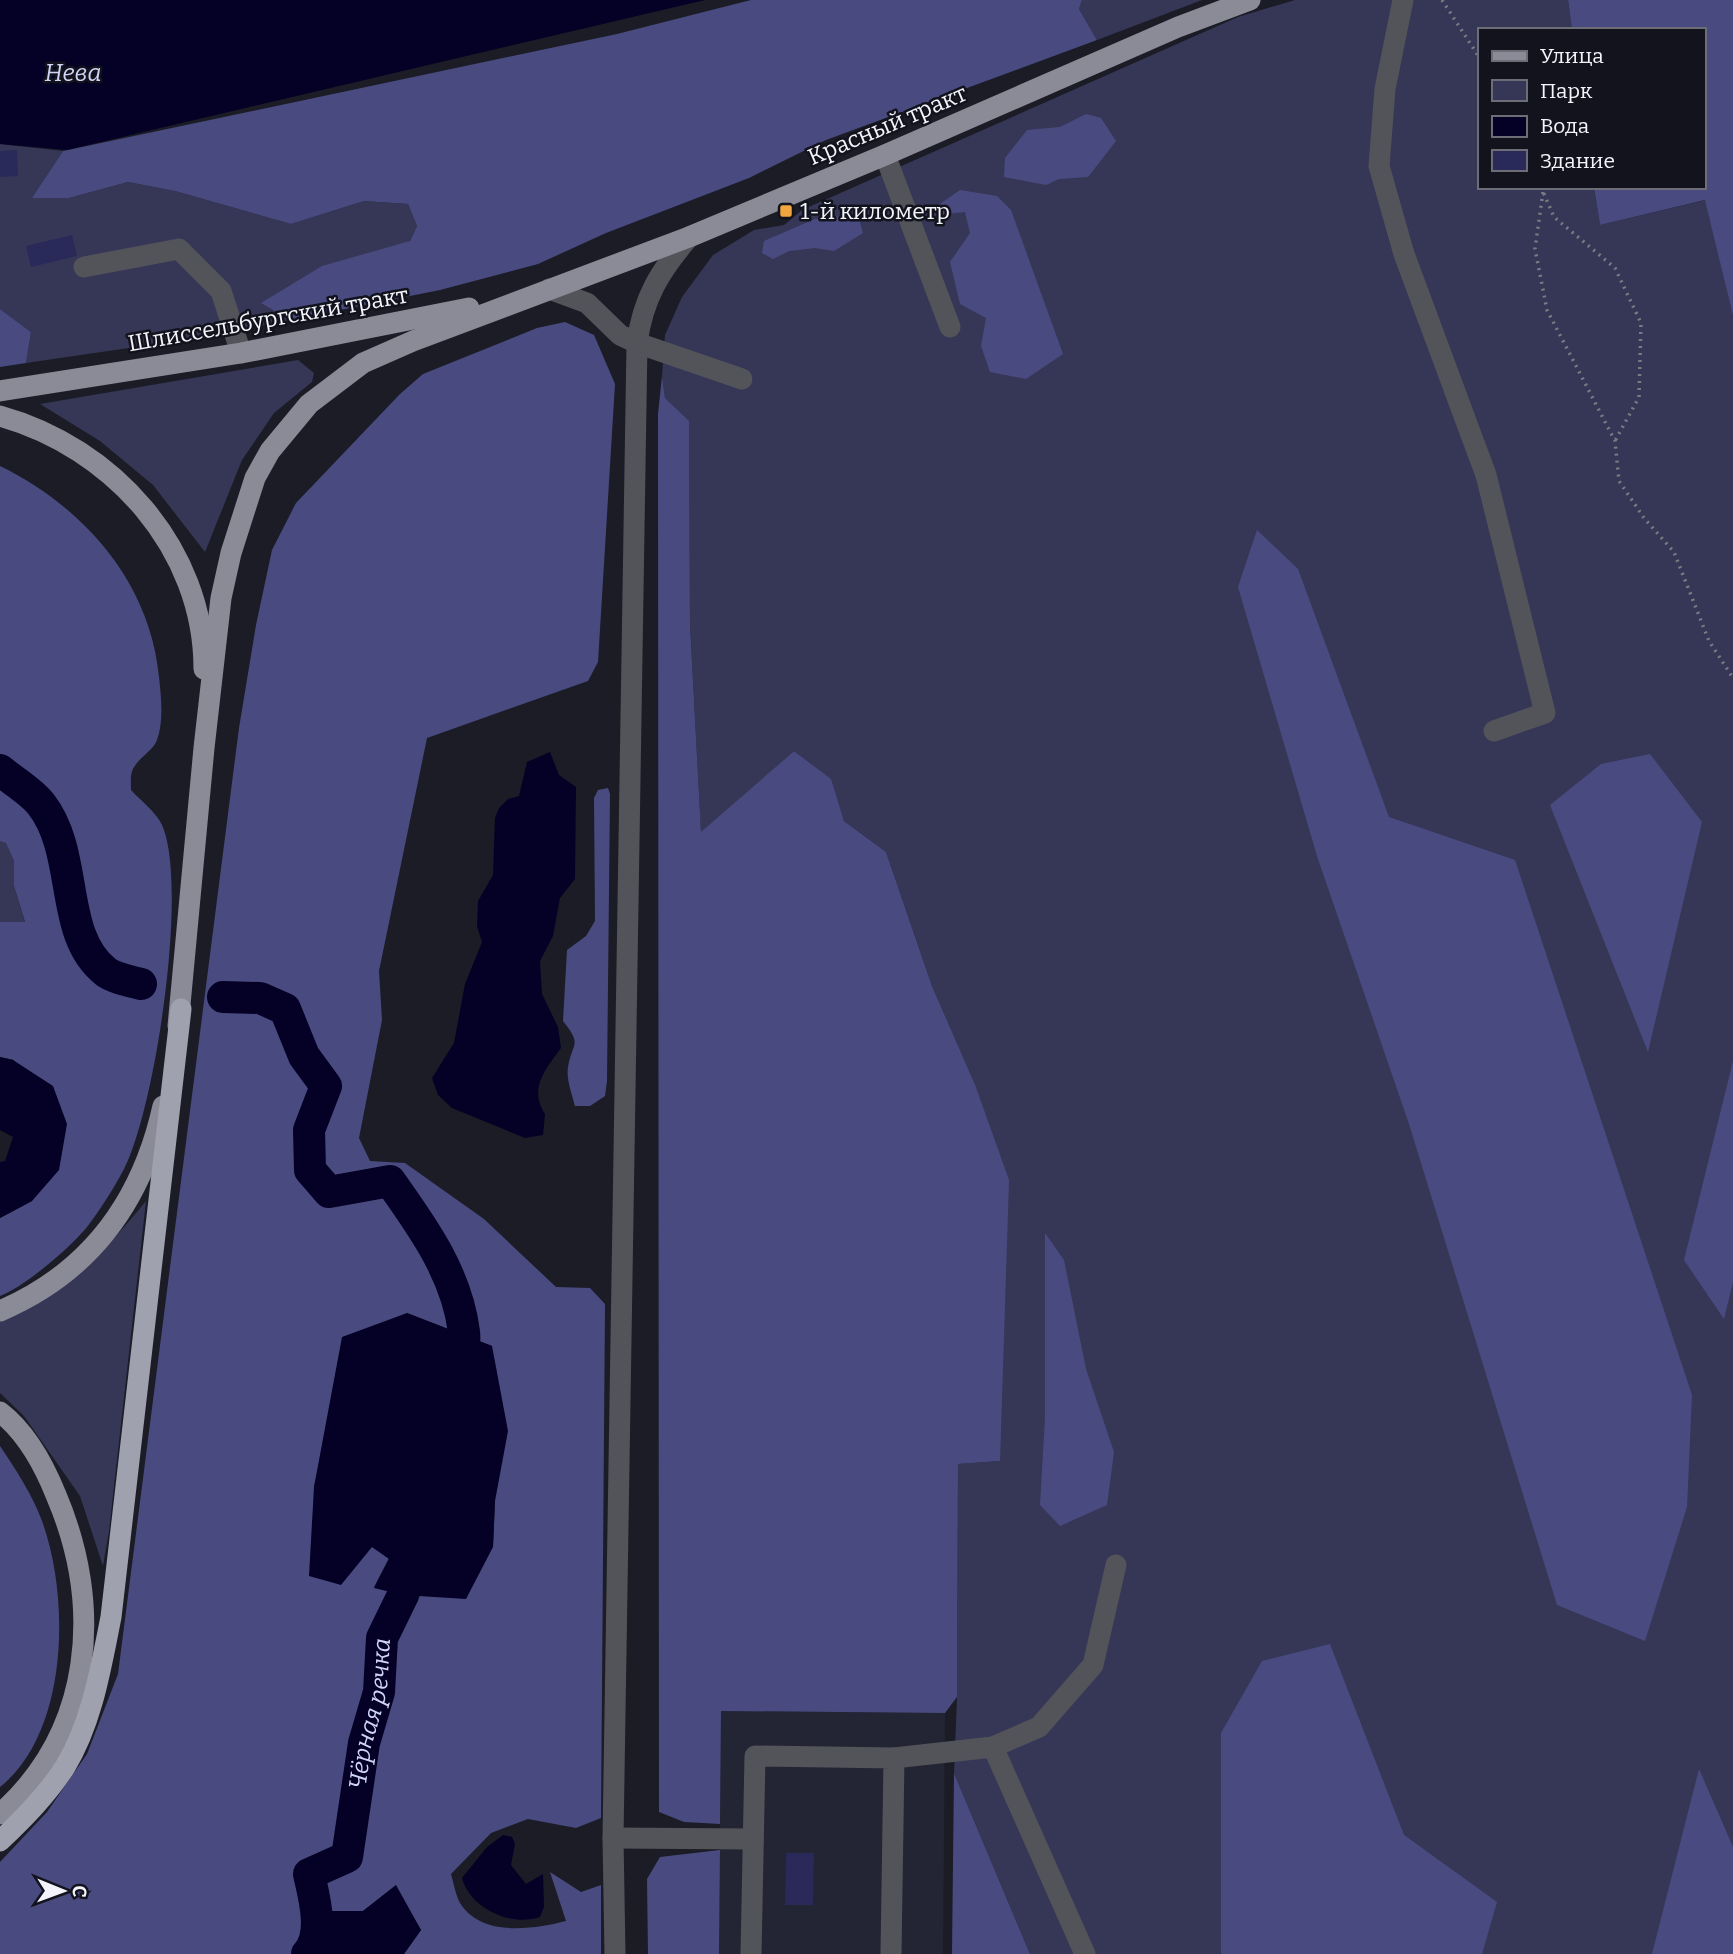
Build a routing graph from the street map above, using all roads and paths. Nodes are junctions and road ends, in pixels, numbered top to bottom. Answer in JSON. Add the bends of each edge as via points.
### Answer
{"nodes":[{"id":1,"x":1250,"y":0,"type":"edge"},
{"id":2,"x":1403,"y":0,"type":"edge"},
{"id":3,"x":1442,"y":0,"type":"edge"},
{"id":4,"x":1478,"y":55,"type":"edge"},
{"id":5,"x":885,"y":155,"type":"junction"},
{"id":6,"x":1542,"y":190,"type":"edge"},
{"id":7,"x":689,"y":237,"type":"junction"},
{"id":8,"x":84,"y":267,"type":"dead end"},
{"id":9,"x":546,"y":290,"type":"junction"},
{"id":10,"x":950,"y":327,"type":"dead end"},
{"id":11,"x":637,"y":344,"type":"junction"},
{"id":12,"x":242,"y":353,"type":"junction"},
{"id":13,"x":742,"y":379,"type":"dead end"},
{"id":14,"x":0,"y":391,"type":"edge"},
{"id":15,"x":0,"y":416,"type":"edge"},
{"id":16,"x":1615,"y":441,"type":"junction"},
{"id":17,"x":1733,"y":678,"type":"edge"},
{"id":18,"x":1494,"y":731,"type":"dead end"},
{"id":19,"x":204,"y":748,"type":"junction"},
{"id":20,"x":181,"y":1009,"type":"junction"},
{"id":21,"x":0,"y":1311,"type":"edge"},
{"id":22,"x":0,"y":1412,"type":"edge"},
{"id":23,"x":1116,"y":1565,"type":"dead end"},
{"id":24,"x":993,"y":1747,"type":"junction"},
{"id":25,"x":894,"y":1758,"type":"junction"},
{"id":26,"x":0,"y":1814,"type":"edge"},
{"id":27,"x":613,"y":1838,"type":"junction"},
{"id":28,"x":753,"y":1839,"type":"junction"},
{"id":29,"x":0,"y":1841,"type":"edge"},
{"id":30,"x":615,"y":1954,"type":"edge"},
{"id":31,"x":751,"y":1954,"type":"edge"},
{"id":32,"x":891,"y":1954,"type":"edge"},
{"id":33,"x":1085,"y":1954,"type":"edge"}],
"edges":[{"from":1,"to":5,"type":"main road","name":"Красный тракт"},
{"from":2,"to":18,"type":"street","via":[[1385,89],[1379,166],[1404,254],[1486,475],[1545,713]]},
{"from":3,"to":4,"type":"path"},
{"from":5,"to":7,"type":"main road","name":"Красный тракт"},
{"from":5,"to":10,"type":"street"},
{"from":6,"to":16,"type":"path","via":[[1535,249],[1547,310]]},
{"from":6,"to":16,"type":"path","via":[[1554,217],[1615,268],[1641,323],[1639,397]]},
{"from":7,"to":9,"type":"main road","name":"Красный тракт"},
{"from":7,"to":11,"type":"street","via":[[661,271],[639,324]]},
{"from":8,"to":12,"type":"street","via":[[178,248],[221,291]]},
{"from":9,"to":11,"type":"street","via":[[587,303],[620,335]]},
{"from":9,"to":12,"type":"main road","name":"Шлиссельбургский тракт","via":[[395,325]]},
{"from":9,"to":19,"type":"main road","via":[[363,363],[309,404],[270,451],[251,488],[221,598]]},
{"from":11,"to":13,"type":"street"},
{"from":11,"to":27,"type":"street"},
{"from":12,"to":14,"type":"main road","name":"Шлиссельбургский тракт"},
{"from":15,"to":19,"type":"main road","via":[[75,446],[127,488],[153,519],[188,587],[199,622],[204,657]]},
{"from":16,"to":17,"type":"path","via":[[1619,481],[1674,552],[1709,640]]},
{"from":19,"to":20,"type":"main road"},
{"from":20,"to":21,"type":"main road","via":[[149,1161],[117,1221],[37,1295]]},
{"from":20,"to":29,"type":"highway","via":[[112,1603],[99,1674],[83,1729],[65,1766],[38,1804]]},
{"from":22,"to":26,"type":"main road","via":[[13,1421],[45,1469],[69,1524],[84,1587],[85,1644],[74,1702],[50,1756]]},
{"from":23,"to":24,"type":"street","via":[[1093,1665],[1039,1727]]},
{"from":24,"to":25,"type":"street"},
{"from":24,"to":33,"type":"street"},
{"from":25,"to":28,"type":"street","via":[[755,1756]]},
{"from":25,"to":32,"type":"street"},
{"from":27,"to":28,"type":"street"},
{"from":27,"to":30,"type":"street"},
{"from":28,"to":31,"type":"street"}]}
